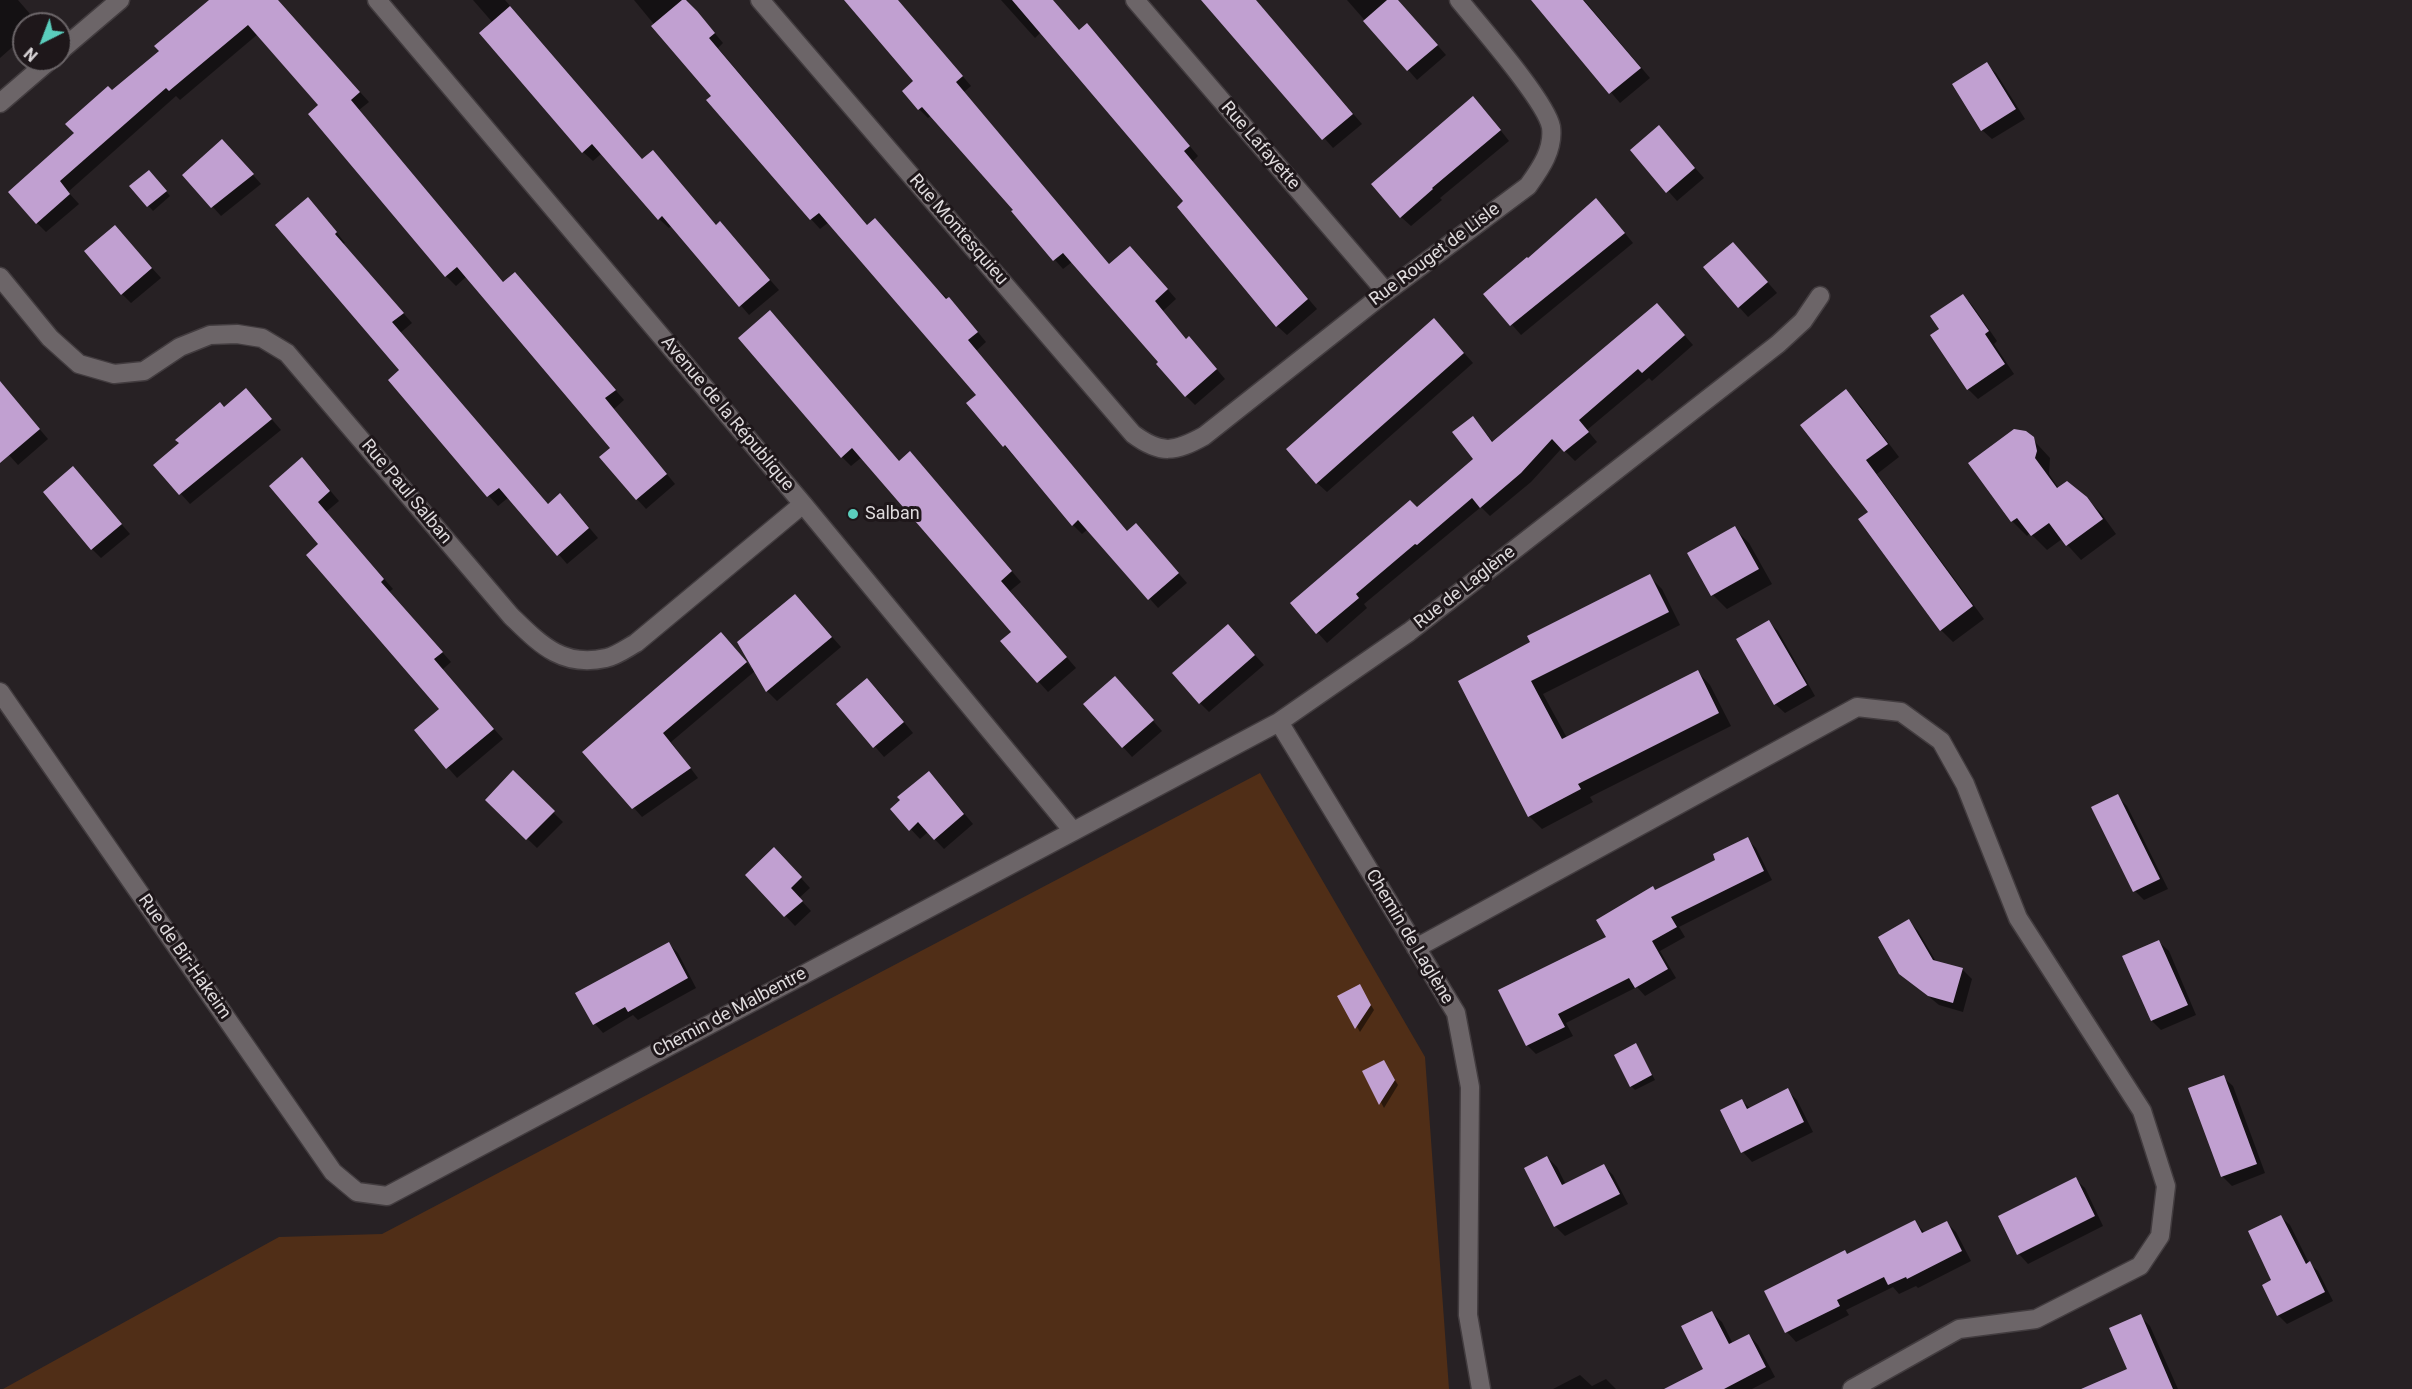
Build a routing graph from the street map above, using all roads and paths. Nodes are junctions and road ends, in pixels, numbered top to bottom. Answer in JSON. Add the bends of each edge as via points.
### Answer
{"nodes":[{"id":1,"x":120,"y":0,"type":"edge"},
{"id":2,"x":377,"y":0,"type":"edge"},
{"id":3,"x":760,"y":0,"type":"edge"},
{"id":4,"x":1135,"y":0,"type":"edge"},
{"id":5,"x":1460,"y":0,"type":"edge"},
{"id":6,"x":72,"y":41,"type":"edge"},
{"id":7,"x":36,"y":72,"type":"edge"},
{"id":8,"x":0,"y":103,"type":"edge"},
{"id":9,"x":0,"y":277,"type":"edge"},
{"id":10,"x":1386,"y":292,"type":"junction"},
{"id":11,"x":1820,"y":296,"type":"dead end"},
{"id":12,"x":1163,"y":449,"type":"joint"},
{"id":13,"x":803,"y":504,"type":"junction"},
{"id":14,"x":0,"y":692,"type":"edge"},
{"id":15,"x":1279,"y":722,"type":"junction"},
{"id":16,"x":1073,"y":831,"type":"junction"},
{"id":17,"x":1416,"y":948,"type":"junction"},
{"id":18,"x":387,"y":1196,"type":"joint"},
{"id":19,"x":1481,"y":1389,"type":"edge"},
{"id":20,"x":1852,"y":1389,"type":"edge"}],
"edges":[{"from":1,"to":6,"type":"street"},
{"from":2,"to":13,"type":"street","name":"Avenue de la République"},
{"from":3,"to":12,"type":"street","name":"Rue Montesquieu","via":[[1132,434]]},
{"from":4,"to":10,"type":"street","name":"Rue Lafayette"},
{"from":5,"to":10,"type":"street","name":"Rue Rouget de Lisle","via":[[1536,98],[1551,127],[1550,148],[1528,186]]},
{"from":7,"to":8,"type":"street"},
{"from":9,"to":13,"type":"street","name":"Rue Paul Salban","via":[[50,338],[79,364],[114,374],[144,371],[180,347],[210,335],[262,338],[287,353],[511,616],[544,648],[578,660],[608,658],[636,643]]},
{"from":10,"to":12,"type":"street","name":"Rue Rouget de Lisle","via":[[1204,436],[1182,448]]},
{"from":11,"to":15,"type":"street","name":"Rue de Laglène","via":[[1803,321],[1778,344],[1409,632]]},
{"from":13,"to":16,"type":"street","name":"Avenue de la République"},
{"from":14,"to":18,"type":"street","name":"Rue de Bir-Hakeim","via":[[333,1172],[357,1192]]},
{"from":15,"to":16,"type":"street","name":"Rue de Laglène"},
{"from":15,"to":17,"type":"street","name":"Chemin de Laglène"},
{"from":16,"to":18,"type":"street","name":"Chemin de Malbentre"},
{"from":17,"to":19,"type":"street","name":"Chemin de Laglène","via":[[1456,1013],[1470,1087],[1468,1315]]},
{"from":17,"to":20,"type":"street","via":[[1857,707],[1901,712],[1941,741],[1965,784],[2018,918],[2142,1111],[2166,1186],[2160,1236],[2140,1266],[2036,1319],[1959,1329]]}]}
